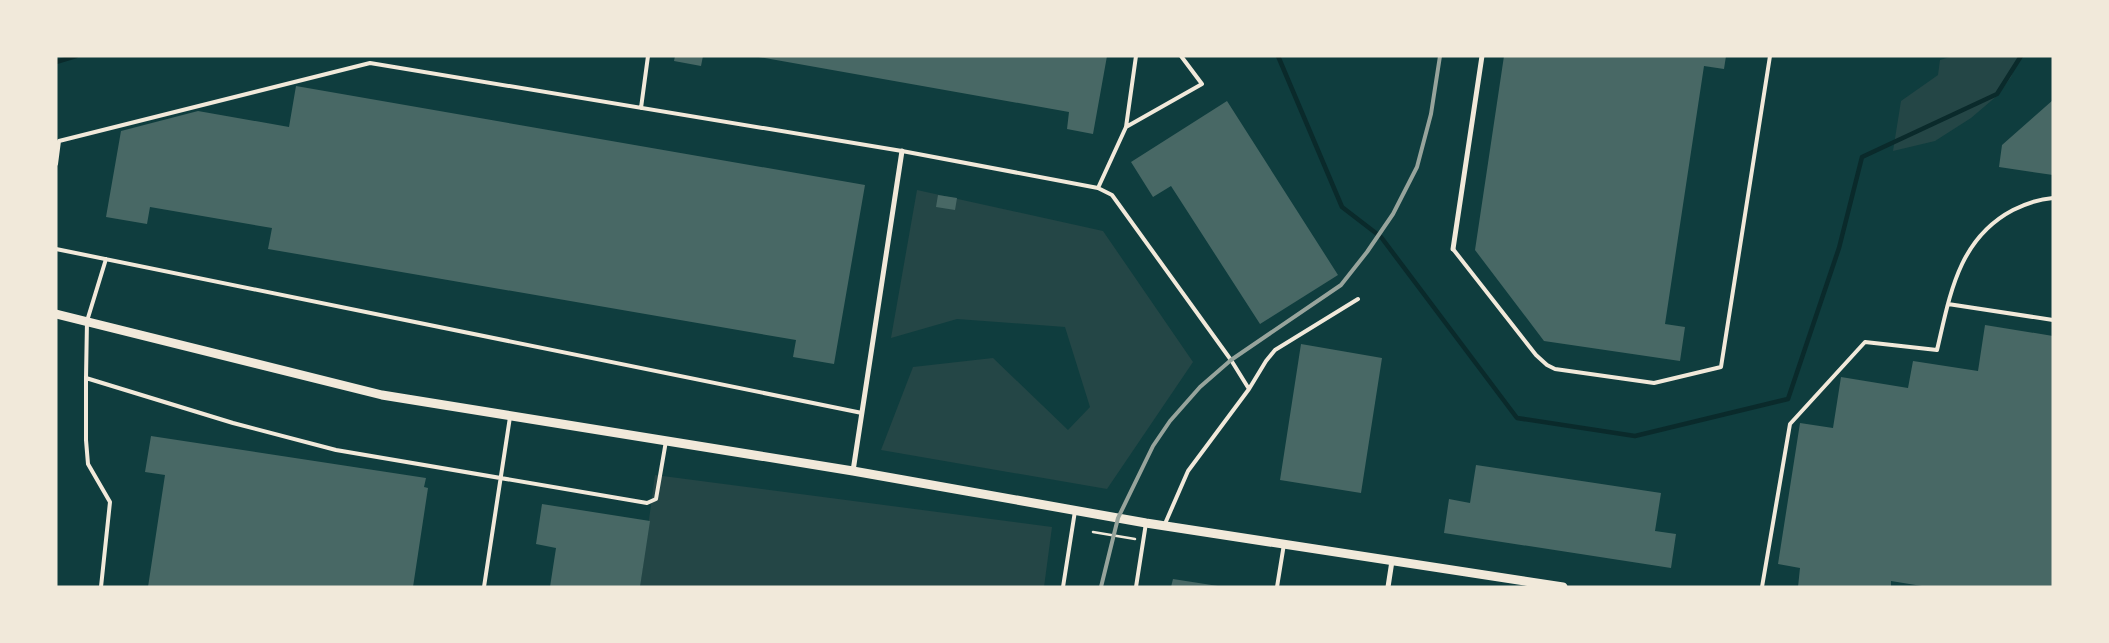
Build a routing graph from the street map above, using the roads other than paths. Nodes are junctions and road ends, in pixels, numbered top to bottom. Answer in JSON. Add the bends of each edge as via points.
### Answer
{"nodes":[{"id":1,"x":648,"y":56,"type":"edge"},
{"id":2,"x":1136,"y":56,"type":"edge"},
{"id":3,"x":1182,"y":56,"type":"edge"},
{"id":4,"x":1482,"y":56,"type":"edge"},
{"id":5,"x":1770,"y":56,"type":"edge"},
{"id":6,"x":641,"y":108,"type":"junction"},
{"id":7,"x":1126,"y":128,"type":"junction"},
{"id":8,"x":902,"y":151,"type":"junction"},
{"id":9,"x":56,"y":164,"type":"edge"},
{"id":10,"x":1098,"y":188,"type":"junction"},
{"id":11,"x":2053,"y":198,"type":"edge"},
{"id":12,"x":56,"y":249,"type":"edge"},
{"id":13,"x":1453,"y":249,"type":"joint"},
{"id":14,"x":106,"y":259,"type":"junction"},
{"id":15,"x":1358,"y":299,"type":"dead end"},
{"id":16,"x":1948,"y":304,"type":"junction"},
{"id":17,"x":56,"y":314,"type":"edge"},
{"id":18,"x":2053,"y":320,"type":"edge"},
{"id":19,"x":86,"y":322,"type":"junction"},
{"id":20,"x":86,"y":378,"type":"junction"},
{"id":21,"x":1249,"y":388,"type":"junction"},
{"id":22,"x":862,"y":413,"type":"junction"},
{"id":23,"x":510,"y":415,"type":"junction"},
{"id":24,"x":666,"y":440,"type":"junction"},
{"id":25,"x":853,"y":471,"type":"junction"},
{"id":26,"x":501,"y":479,"type":"junction"},
{"id":27,"x":1075,"y":511,"type":"junction"},
{"id":28,"x":1146,"y":523,"type":"junction"},
{"id":29,"x":1164,"y":526,"type":"junction"},
{"id":30,"x":1284,"y":544,"type":"junction"},
{"id":31,"x":1392,"y":561,"type":"junction"},
{"id":32,"x":101,"y":587,"type":"edge"},
{"id":33,"x":484,"y":587,"type":"edge"},
{"id":34,"x":1063,"y":587,"type":"edge"},
{"id":35,"x":1136,"y":587,"type":"edge"},
{"id":36,"x":1278,"y":587,"type":"edge"},
{"id":37,"x":1388,"y":587,"type":"edge"},
{"id":38,"x":1564,"y":587,"type":"edge"},
{"id":39,"x":1762,"y":587,"type":"edge"}],
"edges":[{"from":1,"to":6,"type":"lane"},
{"from":2,"to":7,"type":"lane"},
{"from":3,"to":7,"type":"lane","via":[[1202,84]]},
{"from":4,"to":13,"type":"street"},
{"from":5,"to":13,"type":"lane","via":[[1721,367],[1654,383],[1555,370],[1536,355]]},
{"from":6,"to":8,"type":"lane"},
{"from":6,"to":9,"type":"lane","via":[[370,63],[60,141]]},
{"from":7,"to":10,"type":"lane"},
{"from":8,"to":10,"type":"lane"},
{"from":8,"to":22,"type":"street"},
{"from":10,"to":21,"type":"lane","via":[[1112,195]]},
{"from":11,"to":16,"type":"lane","via":[[2023,205],[1997,219],[1980,235],[1954,278]]},
{"from":12,"to":14,"type":"lane"},
{"from":14,"to":19,"type":"lane"},
{"from":14,"to":22,"type":"lane"},
{"from":15,"to":21,"type":"lane","via":[[1275,350]]},
{"from":16,"to":18,"type":"lane"},
{"from":16,"to":39,"type":"lane","via":[[1937,350],[1865,342],[1790,424]]},
{"from":17,"to":19,"type":"street"},
{"from":19,"to":20,"type":"lane"},
{"from":19,"to":23,"type":"street","via":[[382,395]]},
{"from":20,"to":26,"type":"lane","via":[[233,423],[336,450]]},
{"from":20,"to":32,"type":"lane","via":[[88,464],[110,502]]},
{"from":21,"to":29,"type":"lane","via":[[1188,471]]},
{"from":22,"to":25,"type":"street"},
{"from":23,"to":24,"type":"street"},
{"from":23,"to":26,"type":"lane"},
{"from":24,"to":25,"type":"street"},
{"from":24,"to":26,"type":"lane","via":[[656,499],[647,503]]},
{"from":25,"to":27,"type":"street"},
{"from":26,"to":33,"type":"lane"},
{"from":27,"to":28,"type":"street"},
{"from":27,"to":34,"type":"lane"},
{"from":28,"to":29,"type":"street"},
{"from":28,"to":35,"type":"lane"},
{"from":29,"to":30,"type":"street"},
{"from":30,"to":31,"type":"street"},
{"from":30,"to":36,"type":"lane"},
{"from":31,"to":37,"type":"street"},
{"from":31,"to":38,"type":"street"}]}
